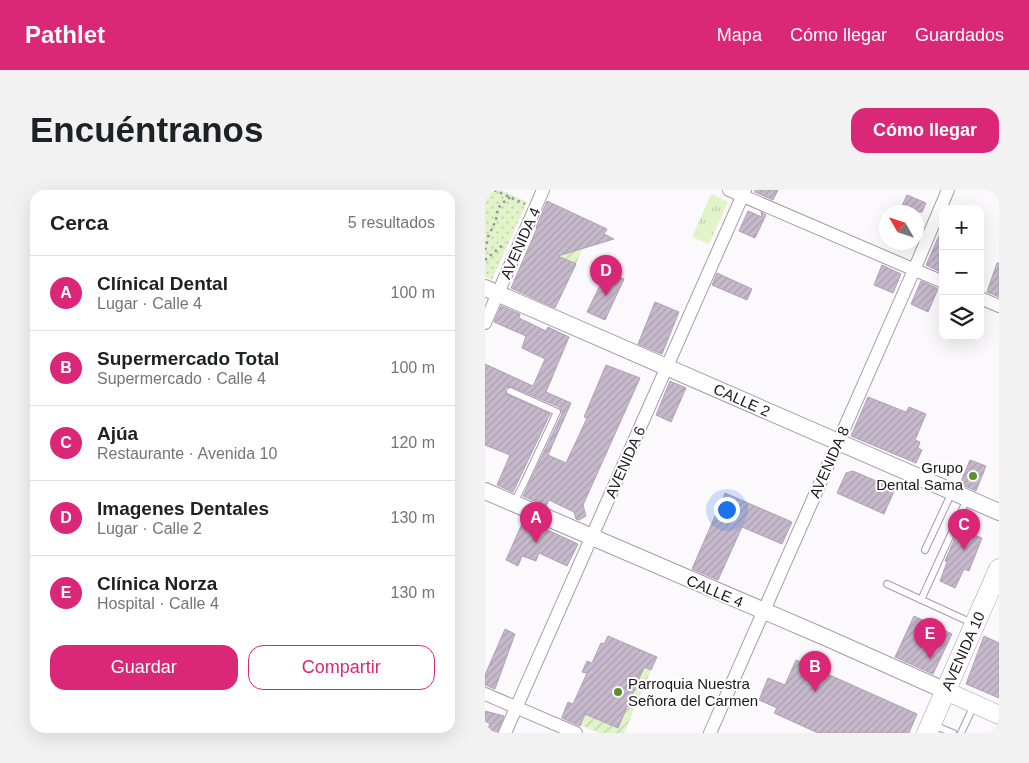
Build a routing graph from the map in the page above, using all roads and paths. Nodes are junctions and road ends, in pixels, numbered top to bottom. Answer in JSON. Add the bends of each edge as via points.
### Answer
{"nodes":[{"id":1,"x":494,"y":190,"type":"edge"},
{"id":2,"x":543,"y":190,"type":"edge"},
{"id":3,"x":729,"y":190,"type":"edge"},
{"id":4,"x":948,"y":190,"type":"edge"},
{"id":5,"x":744,"y":193,"type":"edge"},
{"id":6,"x":513,"y":198,"type":"junction"},
{"id":7,"x":528,"y":205,"type":"dead end"},
{"id":8,"x":509,"y":240,"type":"dead end"},
{"id":9,"x":485,"y":250,"type":"edge"},
{"id":10,"x":485,"y":260,"type":"edge"},
{"id":11,"x":914,"y":270,"type":"junction"},
{"id":12,"x":939,"y":280,"type":"edge"},
{"id":13,"x":491,"y":291,"type":"edge"},
{"id":14,"x":984,"y":300,"type":"edge"},
{"id":15,"x":999,"y":306,"type":"edge"},
{"id":16,"x":485,"y":322,"type":"edge"},
{"id":17,"x":667,"y":367,"type":"junction"},
{"id":18,"x":510,"y":391,"type":"dead end"},
{"id":19,"x":838,"y":442,"type":"junction"},
{"id":20,"x":485,"y":491,"type":"edge"},
{"id":21,"x":960,"y":495,"type":"junction"},
{"id":22,"x":513,"y":503,"type":"junction"},
{"id":23,"x":999,"y":512,"type":"edge"},
{"id":24,"x":592,"y":538,"type":"junction"},
{"id":25,"x":925,"y":550,"type":"dead end"},
{"id":26,"x":999,"y":569,"type":"edge"},
{"id":27,"x":887,"y":584,"type":"dead end"},
{"id":28,"x":921,"y":600,"type":"junction"},
{"id":29,"x":763,"y":611,"type":"junction"},
{"id":30,"x":975,"y":624,"type":"junction"},
{"id":31,"x":946,"y":691,"type":"junction"},
{"id":32,"x":485,"y":694,"type":"edge"},
{"id":33,"x":974,"y":704,"type":"junction"},
{"id":34,"x":516,"y":707,"type":"junction"},
{"id":35,"x":999,"y":715,"type":"edge"},
{"id":36,"x":929,"y":729,"type":"edge"},
{"id":37,"x":505,"y":733,"type":"edge"},
{"id":38,"x":576,"y":733,"type":"edge"},
{"id":39,"x":710,"y":733,"type":"edge"},
{"id":40,"x":953,"y":733,"type":"edge"},
{"id":41,"x":961,"y":733,"type":"edge"}],
"edges":[{"from":1,"to":6,"type":"path"},
{"from":2,"to":13,"type":"street","name":"AVENIDA 4"},
{"from":3,"to":5,"type":"street"},
{"from":4,"to":11,"type":"street","name":"AVENIDA 8"},
{"from":5,"to":11,"type":"street"},
{"from":5,"to":17,"type":"street","name":"AVENIDA 6"},
{"from":6,"to":7,"type":"path"},
{"from":6,"to":9,"type":"path","via":[[497,209],[498,215]]},
{"from":8,"to":10,"type":"path"},
{"from":11,"to":12,"type":"street"},
{"from":11,"to":19,"type":"street","name":"AVENIDA 8"},
{"from":13,"to":16,"type":"street","name":"AVENIDA 4"},
{"from":13,"to":17,"type":"street","name":"CALLE 2"},
{"from":14,"to":15,"type":"street"},
{"from":17,"to":19,"type":"street","name":"CALLE 2"},
{"from":17,"to":24,"type":"street","name":"AVENIDA 6"},
{"from":18,"to":22,"type":"lane","via":[[557,412]]},
{"from":19,"to":21,"type":"street","name":"CALLE 2"},
{"from":19,"to":29,"type":"street","name":"AVENIDA 8"},
{"from":20,"to":22,"type":"street","name":"CALLE 4"},
{"from":21,"to":23,"type":"street","name":"CALLE 2"},
{"from":21,"to":25,"type":"lane"},
{"from":21,"to":28,"type":"lane"},
{"from":22,"to":24,"type":"street","name":"CALLE 4"},
{"from":24,"to":29,"type":"street","name":"CALLE 4"},
{"from":24,"to":34,"type":"street","name":"AVENIDA 6"},
{"from":26,"to":30,"type":"main road","name":"AVENIDA 10"},
{"from":27,"to":28,"type":"lane"},
{"from":28,"to":30,"type":"lane"},
{"from":29,"to":31,"type":"street","name":"CALLE 4"},
{"from":29,"to":39,"type":"street","name":"AVENIDA 8"},
{"from":30,"to":31,"type":"main road","name":"AVENIDA 10"},
{"from":31,"to":33,"type":"main road"},
{"from":31,"to":36,"type":"main road","name":"AVENIDA 10"},
{"from":32,"to":34,"type":"street"},
{"from":33,"to":35,"type":"main road"},
{"from":33,"to":41,"type":"lane"},
{"from":34,"to":37,"type":"street","name":"AVENIDA 6"},
{"from":34,"to":38,"type":"street"},
{"from":36,"to":40,"type":"lane"}]}
